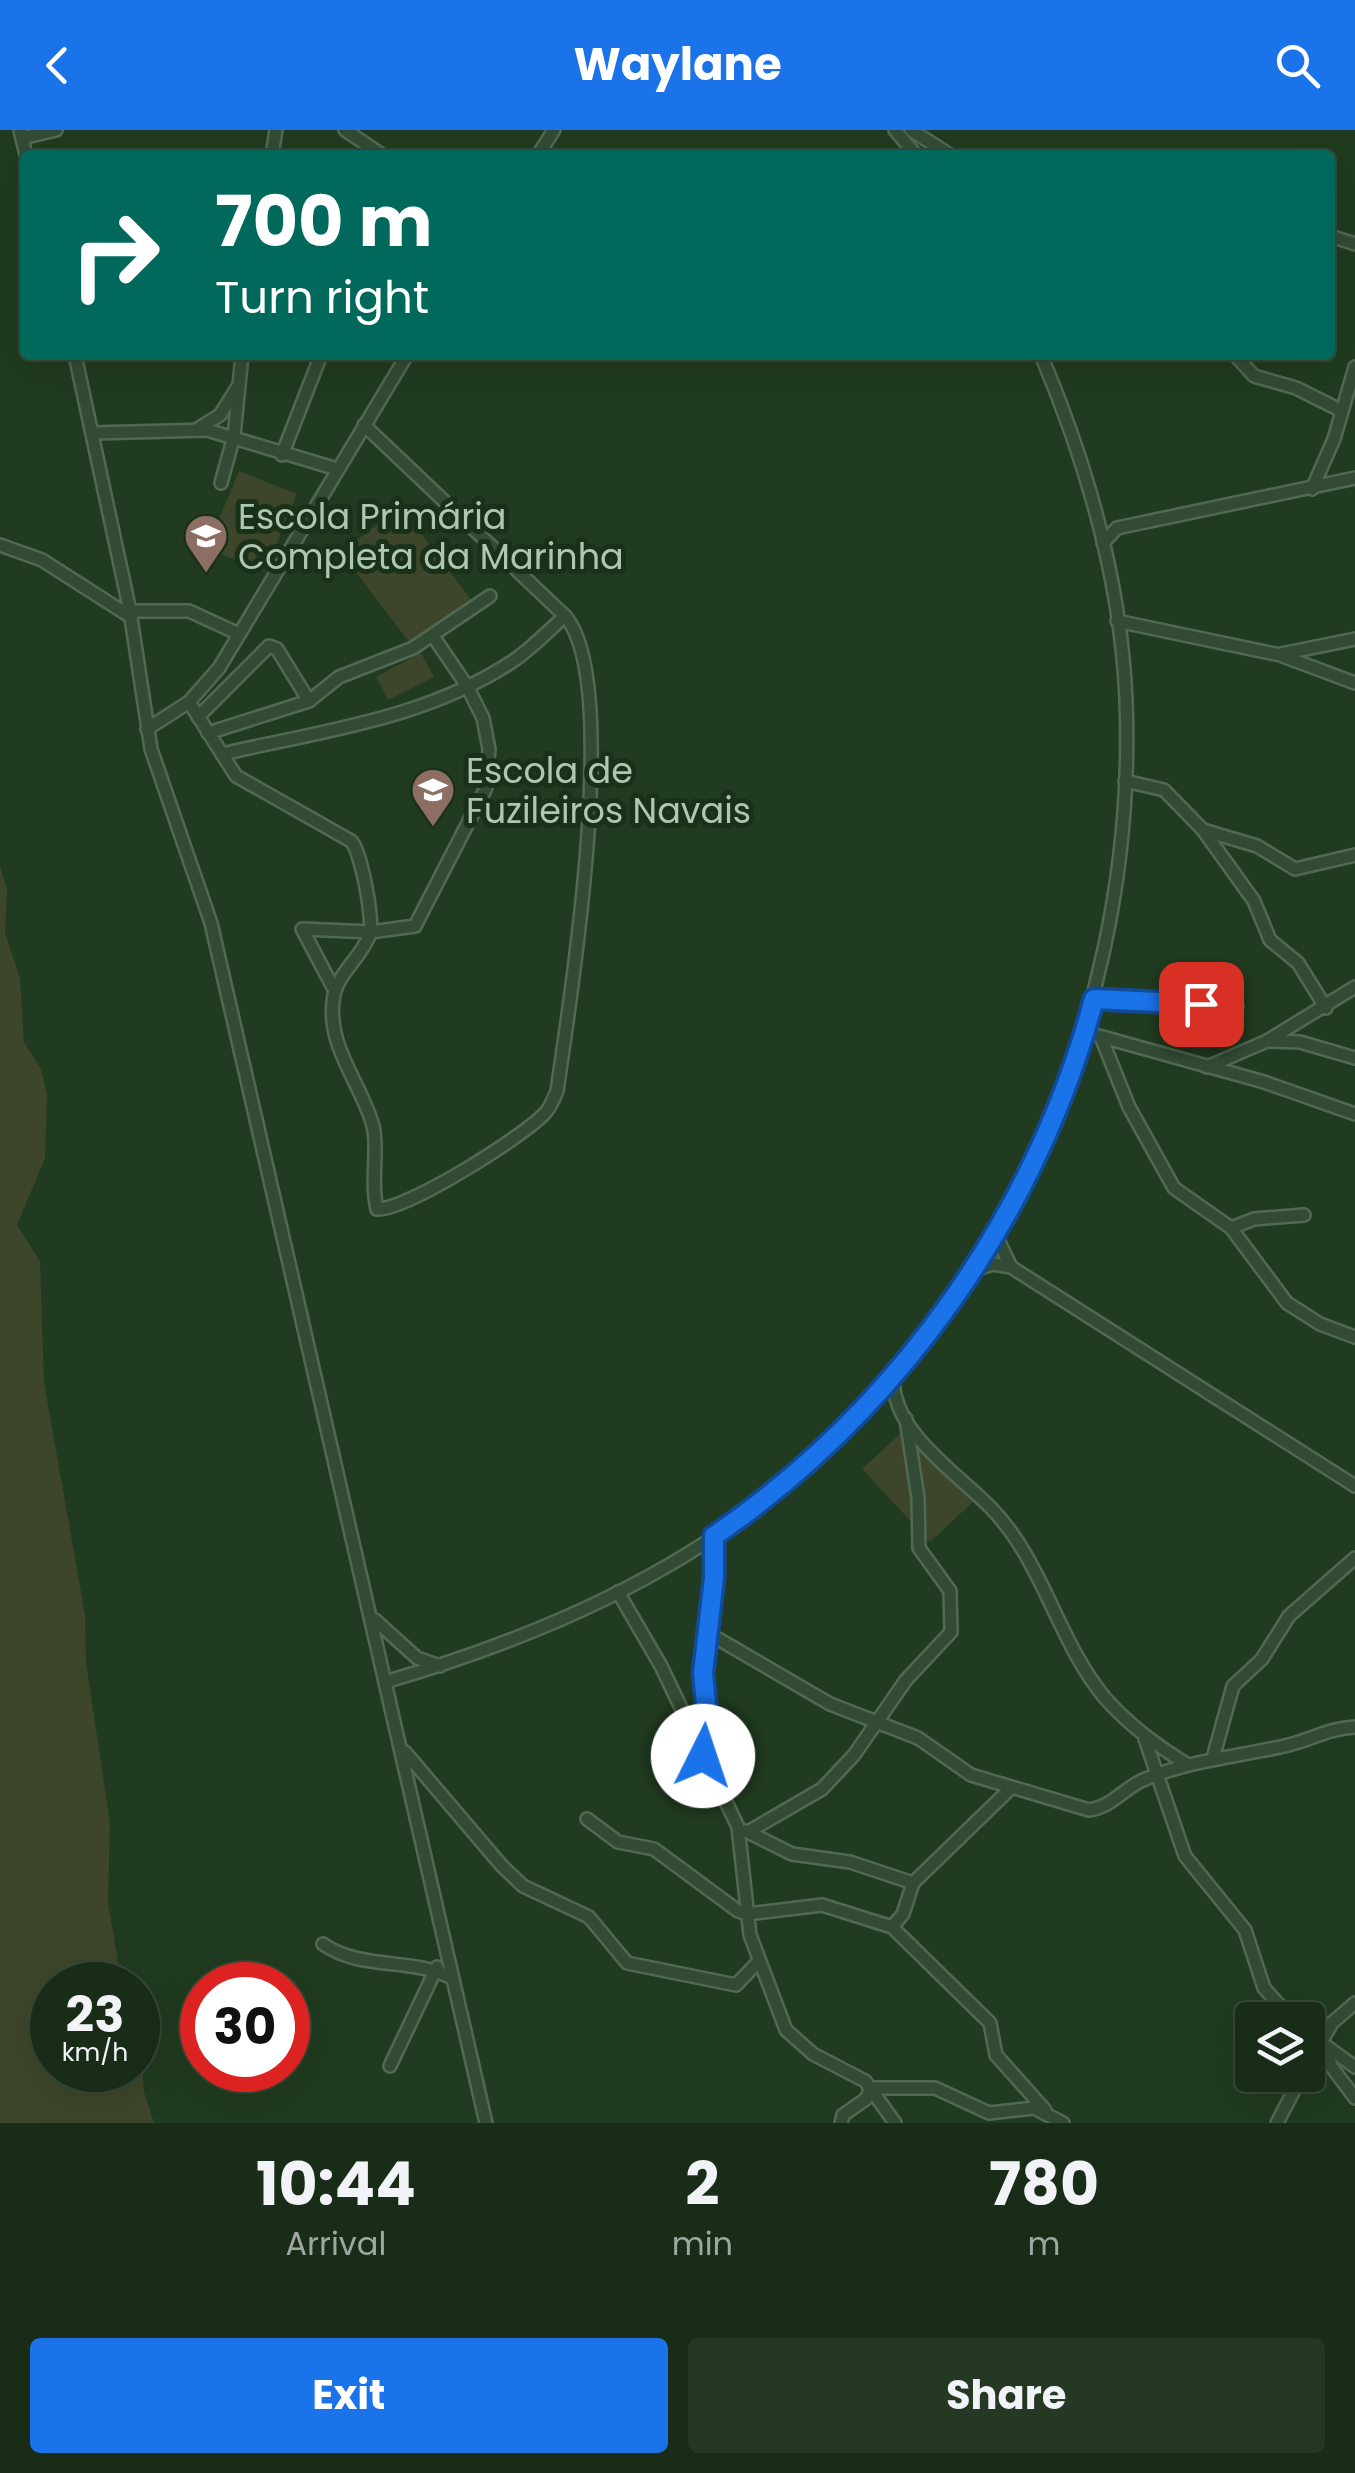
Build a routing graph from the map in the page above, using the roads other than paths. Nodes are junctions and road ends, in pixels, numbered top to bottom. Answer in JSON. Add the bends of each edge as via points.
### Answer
{"nodes":[{"id":1,"x":56,"y":130,"type":"edge"},
{"id":2,"x":895,"y":130,"type":"edge"},
{"id":3,"x":916,"y":130,"type":"edge"},
{"id":4,"x":353,"y":132,"type":"edge"},
{"id":5,"x":21,"y":134,"type":"edge"},
{"id":6,"x":376,"y":150,"type":"edge"},
{"id":7,"x":912,"y":150,"type":"edge"},
{"id":8,"x":943,"y":150,"type":"edge"},
{"id":9,"x":76,"y":360,"type":"edge"},
{"id":10,"x":242,"y":360,"type":"edge"},
{"id":11,"x":319,"y":360,"type":"edge"},
{"id":12,"x":404,"y":360,"type":"edge"},
{"id":13,"x":1043,"y":360,"type":"edge"},
{"id":14,"x":1240,"y":360,"type":"edge"},
{"id":15,"x":1355,"y":367,"type":"edge"},
{"id":16,"x":240,"y":383,"type":"junction"},
{"id":17,"x":1342,"y":411,"type":"junction"},
{"id":18,"x":364,"y":425,"type":"junction"},
{"id":19,"x":196,"y":430,"type":"junction"},
{"id":20,"x":93,"y":433,"type":"junction"},
{"id":21,"x":234,"y":436,"type":"junction"},
{"id":22,"x":282,"y":455,"type":"junction"},
{"id":23,"x":337,"y":468,"type":"junction"},
{"id":24,"x":1355,"y":478,"type":"edge"},
{"id":25,"x":221,"y":483,"type":"dead end"},
{"id":26,"x":1312,"y":489,"type":"junction"},
{"id":27,"x":1097,"y":513,"type":"junction"},
{"id":28,"x":1117,"y":528,"type":"junction"},
{"id":29,"x":1103,"y":543,"type":"junction"},
{"id":30,"x":0,"y":545,"type":"edge"},
{"id":31,"x":490,"y":596,"type":"dead end"},
{"id":32,"x":130,"y":614,"type":"junction"},
{"id":33,"x":565,"y":616,"type":"junction"},
{"id":34,"x":1117,"y":622,"type":"junction"},
{"id":35,"x":239,"y":634,"type":"junction"},
{"id":36,"x":433,"y":636,"type":"junction"},
{"id":37,"x":1355,"y":639,"type":"edge"},
{"id":38,"x":1280,"y":654,"type":"junction"},
{"id":39,"x":1355,"y":683,"type":"edge"},
{"id":40,"x":467,"y":686,"type":"junction"},
{"id":41,"x":188,"y":702,"type":"junction"},
{"id":42,"x":308,"y":702,"type":"junction"},
{"id":43,"x":198,"y":717,"type":"junction"},
{"id":44,"x":147,"y":729,"type":"junction"},
{"id":45,"x":208,"y":733,"type":"junction"},
{"id":46,"x":222,"y":754,"type":"junction"},
{"id":47,"x":1124,"y":781,"type":"junction"},
{"id":48,"x":1203,"y":830,"type":"junction"},
{"id":49,"x":1355,"y":855,"type":"edge"},
{"id":50,"x":371,"y":932,"type":"junction"},
{"id":51,"x":1355,"y":987,"type":"edge"},
{"id":52,"x":335,"y":991,"type":"junction"},
{"id":53,"x":1094,"y":999,"type":"junction"},
{"id":54,"x":1236,"y":1006,"type":"dead end"},
{"id":55,"x":1326,"y":1008,"type":"junction"},
{"id":56,"x":1086,"y":1030,"type":"junction"},
{"id":57,"x":1101,"y":1037,"type":"junction"},
{"id":58,"x":1267,"y":1041,"type":"junction"},
{"id":59,"x":1355,"y":1058,"type":"edge"},
{"id":60,"x":1207,"y":1067,"type":"junction"},
{"id":61,"x":1355,"y":1114,"type":"edge"},
{"id":62,"x":1304,"y":1215,"type":"dead end"},
{"id":63,"x":1232,"y":1228,"type":"junction"},
{"id":64,"x":999,"y":1230,"type":"junction"},
{"id":65,"x":1011,"y":1267,"type":"junction"},
{"id":66,"x":972,"y":1271,"type":"junction"},
{"id":67,"x":1355,"y":1337,"type":"edge"},
{"id":68,"x":892,"y":1378,"type":"junction"},
{"id":69,"x":873,"y":1398,"type":"junction"},
{"id":70,"x":896,"y":1404,"type":"junction"},
{"id":71,"x":906,"y":1419,"type":"junction"},
{"id":72,"x":1355,"y":1482,"type":"edge"},
{"id":73,"x":714,"y":1536,"type":"junction"},
{"id":74,"x":1355,"y":1558,"type":"edge"},
{"id":75,"x":618,"y":1592,"type":"junction"},
{"id":76,"x":372,"y":1616,"type":"junction"},
{"id":77,"x":708,"y":1632,"type":"junction"},
{"id":78,"x":440,"y":1666,"type":"junction"},
{"id":79,"x":386,"y":1682,"type":"junction"},
{"id":80,"x":874,"y":1724,"type":"junction"},
{"id":81,"x":1355,"y":1727,"type":"edge"},
{"id":82,"x":1145,"y":1739,"type":"junction"},
{"id":83,"x":400,"y":1745,"type":"junction"},
{"id":84,"x":703,"y":1756,"type":"junction"},
{"id":85,"x":1213,"y":1758,"type":"junction"},
{"id":86,"x":1188,"y":1764,"type":"junction"},
{"id":87,"x":1158,"y":1777,"type":"junction"},
{"id":88,"x":1010,"y":1789,"type":"junction"},
{"id":89,"x":587,"y":1819,"type":"dead end"},
{"id":90,"x":743,"y":1830,"type":"junction"},
{"id":91,"x":912,"y":1883,"type":"junction"},
{"id":92,"x":747,"y":1914,"type":"junction"},
{"id":93,"x":892,"y":1927,"type":"junction"},
{"id":94,"x":323,"y":1944,"type":"dead end"},
{"id":95,"x":446,"y":1949,"type":"junction"},
{"id":96,"x":758,"y":1962,"type":"junction"},
{"id":97,"x":436,"y":1970,"type":"junction"},
{"id":98,"x":452,"y":1978,"type":"junction"},
{"id":99,"x":1277,"y":2002,"type":"edge"},
{"id":100,"x":1355,"y":2003,"type":"edge"},
{"id":101,"x":1325,"y":2042,"type":"edge"},
{"id":102,"x":1325,"y":2049,"type":"edge"},
{"id":103,"x":1325,"y":2052,"type":"edge"},
{"id":104,"x":390,"y":2066,"type":"dead end"},
{"id":105,"x":1355,"y":2067,"type":"edge"},
{"id":106,"x":871,"y":2088,"type":"junction"},
{"id":107,"x":1293,"y":2092,"type":"edge"},
{"id":108,"x":1355,"y":2098,"type":"edge"},
{"id":109,"x":1044,"y":2110,"type":"junction"},
{"id":110,"x":486,"y":2123,"type":"edge"},
{"id":111,"x":841,"y":2123,"type":"edge"},
{"id":112,"x":895,"y":2123,"type":"edge"},
{"id":113,"x":1064,"y":2123,"type":"edge"},
{"id":114,"x":1277,"y":2123,"type":"edge"}],
"edges":[{"from":1,"to":5,"type":"street"},
{"from":2,"to":7,"type":"street"},
{"from":3,"to":8,"type":"street"},
{"from":4,"to":6,"type":"street"},
{"from":9,"to":20,"type":"street"},
{"from":10,"to":16,"type":"street"},
{"from":11,"to":22,"type":"street"},
{"from":12,"to":18,"type":"street"},
{"from":13,"to":27,"type":"street"},
{"from":14,"to":17,"type":"street","via":[[1254,376]]},
{"from":15,"to":17,"type":"street"},
{"from":16,"to":19,"type":"street","via":[[220,415]]},
{"from":16,"to":21,"type":"street"},
{"from":17,"to":26,"type":"street"},
{"from":18,"to":23,"type":"street"},
{"from":18,"to":33,"type":"street"},
{"from":19,"to":20,"type":"street"},
{"from":19,"to":21,"type":"street"},
{"from":20,"to":32,"type":"street"},
{"from":21,"to":22,"type":"street"},
{"from":21,"to":25,"type":"street"},
{"from":22,"to":23,"type":"street"},
{"from":23,"to":35,"type":"street"},
{"from":24,"to":26,"type":"street"},
{"from":26,"to":28,"type":"street"},
{"from":27,"to":28,"type":"street"},
{"from":27,"to":29,"type":"street"},
{"from":28,"to":29,"type":"street"},
{"from":29,"to":34,"type":"street"},
{"from":30,"to":32,"type":"street","via":[[42,560]]},
{"from":31,"to":36,"type":"street"},
{"from":32,"to":35,"type":"street","via":[[189,611]]},
{"from":32,"to":44,"type":"street"},
{"from":33,"to":40,"type":"street","via":[[514,661]]},
{"from":33,"to":52,"type":"street","via":[[584,648],[589,860],[557,1091],[548,1110],[448,1178],[377,1209],[371,1169],[376,1142],[335,1030]]},
{"from":34,"to":38,"type":"street"},
{"from":34,"to":47,"type":"street","via":[[1126,699]]},
{"from":35,"to":41,"type":"street"},
{"from":36,"to":40,"type":"street"},
{"from":36,"to":42,"type":"street","via":[[339,676]]},
{"from":37,"to":38,"type":"street"},
{"from":38,"to":39,"type":"street"},
{"from":40,"to":46,"type":"street","via":[[380,720]]},
{"from":40,"to":50,"type":"street","via":[[488,749],[486,788],[420,920],[406,930]]},
{"from":41,"to":43,"type":"street"},
{"from":41,"to":44,"type":"street"},
{"from":42,"to":43,"type":"street","via":[[269,646]]},
{"from":42,"to":45,"type":"street"},
{"from":43,"to":45,"type":"street"},
{"from":44,"to":76,"type":"street","via":[[212,923]]},
{"from":45,"to":46,"type":"street"},
{"from":46,"to":50,"type":"street","via":[[236,776],[356,846]]},
{"from":47,"to":48,"type":"street","via":[[1164,790]]},
{"from":47,"to":53,"type":"street","via":[[1120,864]]},
{"from":48,"to":49,"type":"street","via":[[1257,846],[1295,869]]},
{"from":48,"to":55,"type":"street","via":[[1254,901],[1270,940],[1298,963]]},
{"from":50,"to":52,"type":"street"},
{"from":50,"to":52,"type":"street","via":[[302,929]]},
{"from":51,"to":55,"type":"street"},
{"from":53,"to":54,"type":"street"},
{"from":53,"to":56,"type":"street"},
{"from":55,"to":58,"type":"street"},
{"from":56,"to":57,"type":"street"},
{"from":56,"to":64,"type":"street","via":[[1038,1156]]},
{"from":57,"to":60,"type":"street"},
{"from":57,"to":63,"type":"street","via":[[1128,1107],[1174,1188]]},
{"from":58,"to":59,"type":"street","via":[[1300,1042]]},
{"from":58,"to":60,"type":"street"},
{"from":60,"to":61,"type":"street"},
{"from":62,"to":63,"type":"street"},
{"from":63,"to":67,"type":"street","via":[[1287,1303]]},
{"from":64,"to":65,"type":"street"},
{"from":64,"to":66,"type":"street"},
{"from":65,"to":66,"type":"street"},
{"from":65,"to":72,"type":"street"},
{"from":66,"to":68,"type":"street"},
{"from":68,"to":69,"type":"street"},
{"from":68,"to":70,"type":"street"},
{"from":69,"to":70,"type":"street"},
{"from":69,"to":73,"type":"street","via":[[830,1444]]},
{"from":70,"to":71,"type":"street"},
{"from":71,"to":80,"type":"street","via":[[919,1548],[950,1591],[952,1627]]},
{"from":71,"to":82,"type":"street","via":[[950,1472],[993,1509],[1085,1672]]},
{"from":73,"to":75,"type":"street"},
{"from":73,"to":77,"type":"street"},
{"from":74,"to":85,"type":"street","via":[[1289,1616],[1262,1659],[1232,1686]]},
{"from":75,"to":78,"type":"street","via":[[550,1626]]},
{"from":75,"to":84,"type":"street"},
{"from":76,"to":78,"type":"street","via":[[417,1658]]},
{"from":76,"to":79,"type":"street"},
{"from":77,"to":80,"type":"street"},
{"from":77,"to":84,"type":"street"},
{"from":78,"to":79,"type":"street"},
{"from":79,"to":83,"type":"street"},
{"from":80,"to":88,"type":"street","via":[[918,1738],[972,1775]]},
{"from":80,"to":90,"type":"street","via":[[822,1789]]},
{"from":81,"to":85,"type":"street"},
{"from":82,"to":86,"type":"street"},
{"from":82,"to":87,"type":"street"},
{"from":83,"to":95,"type":"street"},
{"from":83,"to":96,"type":"street","via":[[502,1866],[523,1886],[589,1917],[627,1964],[736,1985]]},
{"from":84,"to":90,"type":"street"},
{"from":85,"to":86,"type":"street"},
{"from":86,"to":87,"type":"street"},
{"from":87,"to":88,"type":"street","via":[[1090,1810]]},
{"from":87,"to":99,"type":"street","via":[[1185,1856],[1239,1921],[1264,1988]]},
{"from":88,"to":91,"type":"street"},
{"from":89,"to":92,"type":"street","via":[[618,1842],[654,1850]]},
{"from":90,"to":91,"type":"street","via":[[792,1854],[850,1862]]},
{"from":90,"to":92,"type":"street"},
{"from":91,"to":93,"type":"street","via":[[904,1914]]},
{"from":92,"to":93,"type":"street","via":[[822,1905]]},
{"from":92,"to":96,"type":"street"},
{"from":93,"to":109,"type":"street","via":[[990,2023],[996,2056]]},
{"from":94,"to":97,"type":"street","via":[[349,1958]]},
{"from":95,"to":97,"type":"street"},
{"from":95,"to":98,"type":"street"},
{"from":96,"to":106,"type":"street","via":[[786,2030]]},
{"from":97,"to":98,"type":"street"},
{"from":97,"to":104,"type":"street"},
{"from":98,"to":110,"type":"street"},
{"from":100,"to":101,"type":"street","via":[[1332,2023]]},
{"from":102,"to":105,"type":"street"},
{"from":103,"to":108,"type":"street"},
{"from":106,"to":109,"type":"street","via":[[935,2088],[989,2113]]},
{"from":106,"to":111,"type":"street"},
{"from":106,"to":112,"type":"street"},
{"from":107,"to":114,"type":"street"},
{"from":109,"to":113,"type":"street"}]}
